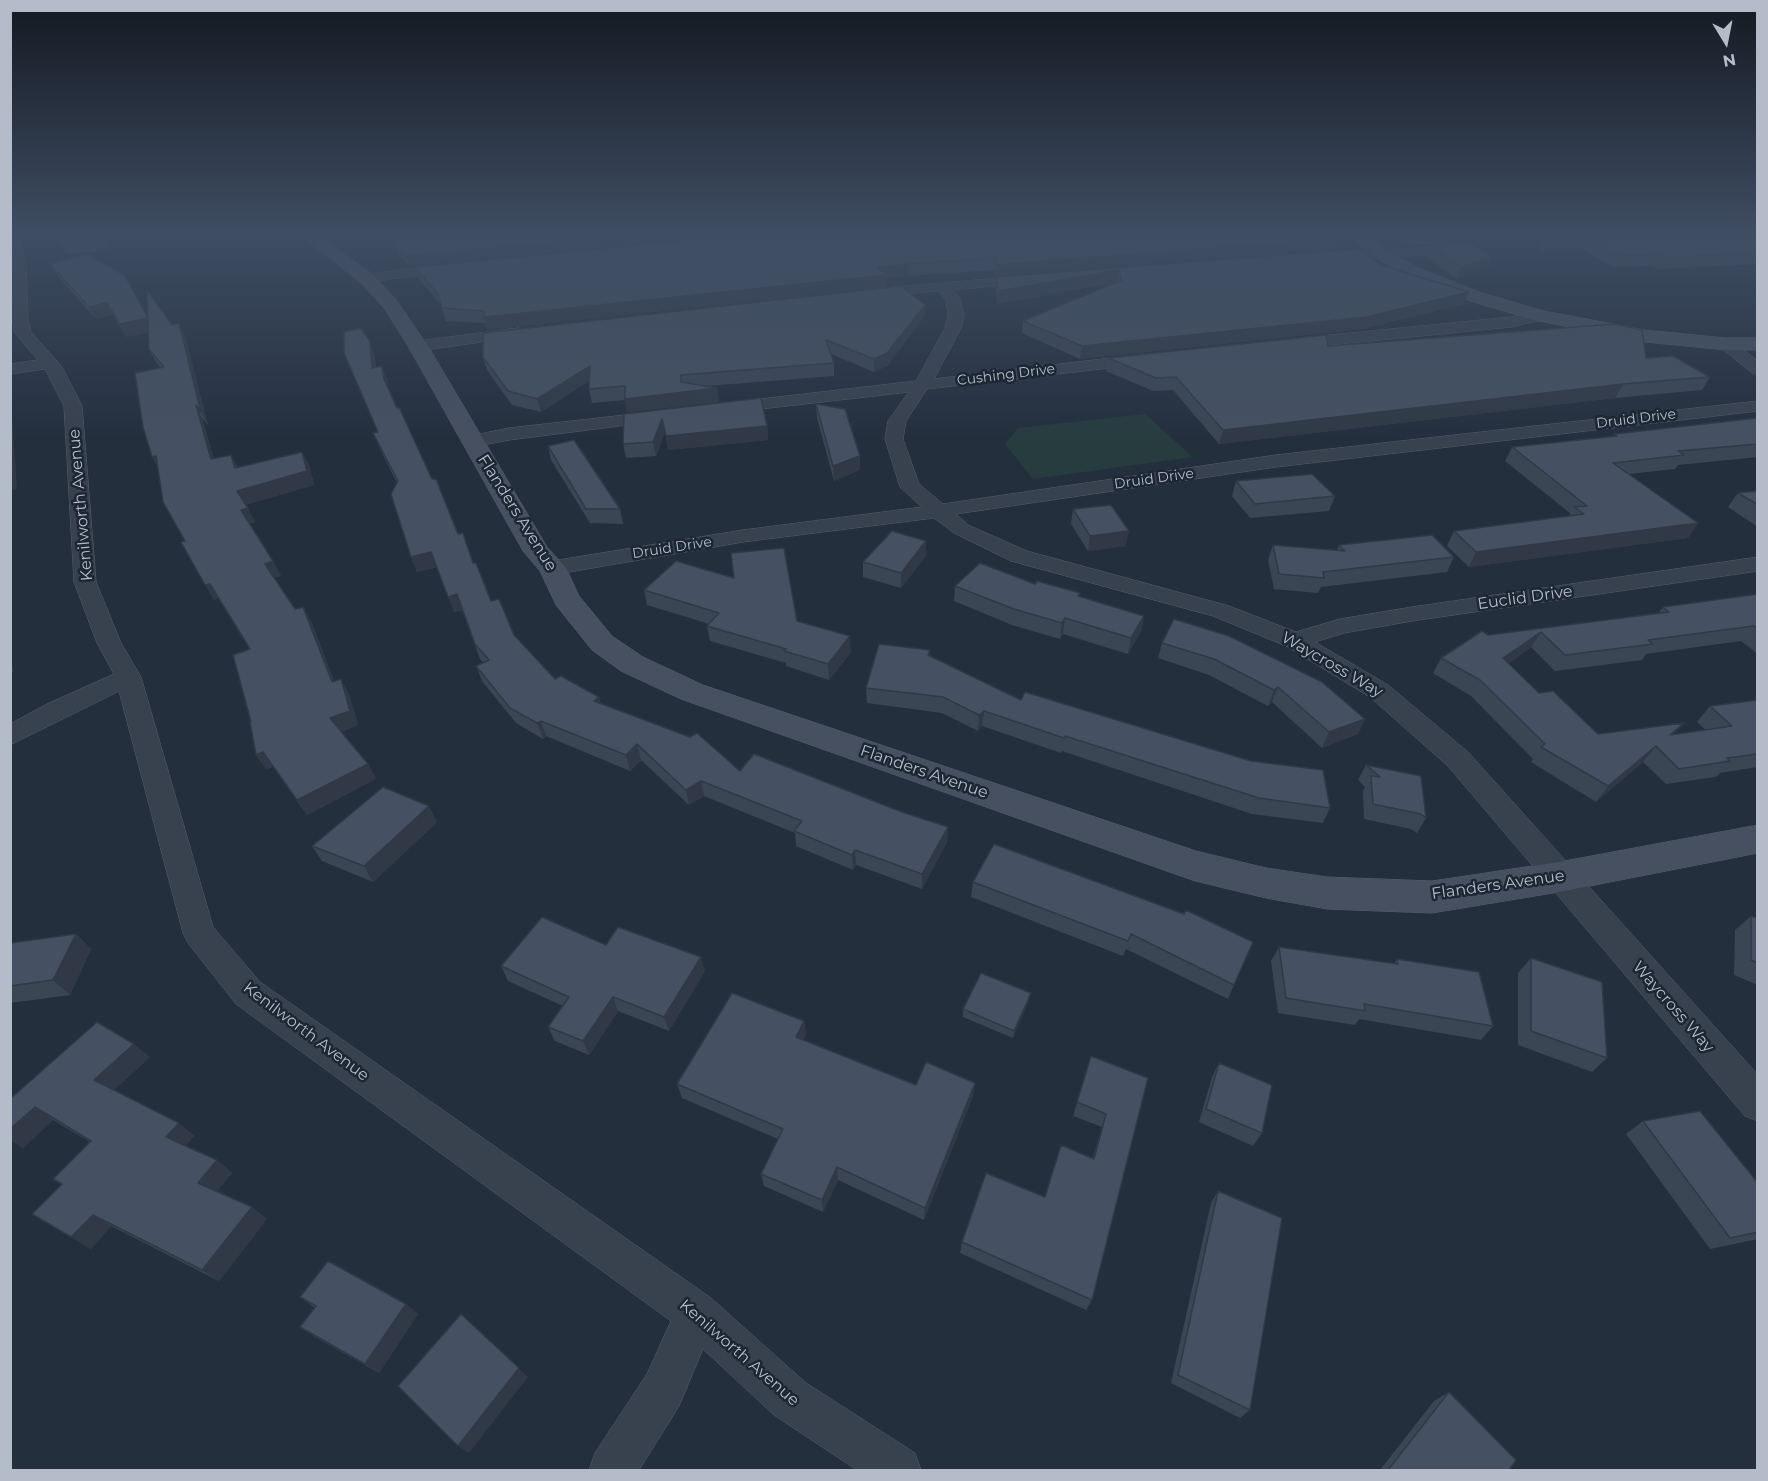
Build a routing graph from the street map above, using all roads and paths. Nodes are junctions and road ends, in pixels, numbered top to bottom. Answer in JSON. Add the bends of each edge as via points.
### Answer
{"nodes":[{"id":1,"x":16,"y":303,"type":"edge"},
{"id":2,"x":389,"y":303,"type":"edge"},
{"id":3,"x":954,"y":303,"type":"edge"},
{"id":4,"x":1500,"y":303,"type":"edge"},
{"id":5,"x":1541,"y":316,"type":"junction"},
{"id":6,"x":15,"y":323,"type":"edge"},
{"id":7,"x":531,"y":331,"type":"edge"},
{"id":8,"x":1726,"y":344,"type":"junction"},
{"id":9,"x":1758,"y":344,"type":"edge"},
{"id":10,"x":1276,"y":345,"type":"edge"},
{"id":11,"x":418,"y":346,"type":"junction"},
{"id":12,"x":1159,"y":358,"type":"edge"},
{"id":13,"x":49,"y":363,"type":"junction"},
{"id":14,"x":10,"y":369,"type":"edge"},
{"id":15,"x":1758,"y":369,"type":"edge"},
{"id":16,"x":922,"y":385,"type":"junction"},
{"id":17,"x":1758,"y":406,"type":"edge"},
{"id":18,"x":710,"y":410,"type":"edge"},
{"id":19,"x":674,"y":414,"type":"edge"},
{"id":20,"x":472,"y":441,"type":"junction"},
{"id":21,"x":937,"y":511,"type":"junction"},
{"id":22,"x":1758,"y":564,"type":"edge"},
{"id":23,"x":552,"y":568,"type":"junction"},
{"id":24,"x":1295,"y":640,"type":"junction"},
{"id":25,"x":128,"y":677,"type":"junction"},
{"id":26,"x":10,"y":736,"type":"edge"},
{"id":27,"x":1758,"y":839,"type":"edge"},
{"id":28,"x":1559,"y":877,"type":"junction"},
{"id":29,"x":1758,"y":1102,"type":"edge"},
{"id":30,"x":696,"y":1313,"type":"junction"},
{"id":31,"x":612,"y":1470,"type":"edge"},
{"id":32,"x":898,"y":1470,"type":"edge"}],
"edges":[{"from":1,"to":6,"type":"street","name":"Kenilworth Avenue"},
{"from":2,"to":11,"type":"street","name":"Flanders Avenue"},
{"from":3,"to":16,"type":"street","name":"Waycross Way","via":[[953,328]]},
{"from":4,"to":5,"type":"street"},
{"from":5,"to":8,"type":"street","via":[[1644,336]]},
{"from":5,"to":10,"type":"street"},
{"from":6,"to":13,"type":"street","name":"Kenilworth Avenue"},
{"from":7,"to":11,"type":"street"},
{"from":8,"to":9,"type":"street"},
{"from":8,"to":15,"type":"street"},
{"from":11,"to":20,"type":"street","name":"Flanders Avenue"},
{"from":12,"to":16,"type":"street","name":"Cushing Drive"},
{"from":13,"to":14,"type":"street"},
{"from":13,"to":25,"type":"street","name":"Kenilworth Avenue","via":[[73,406],[85,582],[109,643]]},
{"from":16,"to":18,"type":"street","name":"Cushing Drive"},
{"from":16,"to":21,"type":"street","name":"Waycross Way","via":[[897,421],[894,439],[910,487]]},
{"from":17,"to":21,"type":"street","name":"Druid Drive","via":[[1276,461]]},
{"from":19,"to":20,"type":"street"},
{"from":20,"to":23,"type":"street","name":"Flanders Avenue","via":[[536,551]]},
{"from":21,"to":23,"type":"street","name":"Druid Drive","via":[[743,536]]},
{"from":21,"to":24,"type":"street","name":"Waycross Way","via":[[961,529],[1019,556],[1221,611]]},
{"from":22,"to":24,"type":"street","name":"Euclid Drive","via":[[1340,626]]},
{"from":23,"to":28,"type":"street","name":"Flanders Avenue","via":[[566,599],[602,643],[632,664],[692,692],[1195,866],[1327,893],[1432,897]]},
{"from":24,"to":28,"type":"street","name":"Waycross Way","via":[[1379,691],[1421,725],[1458,759]]},
{"from":25,"to":26,"type":"street"},
{"from":25,"to":30,"type":"street","name":"Kenilworth Avenue","via":[[199,933],[248,993]]},
{"from":27,"to":28,"type":"street","name":"Flanders Avenue"},
{"from":28,"to":29,"type":"street","name":"Waycross Way"},
{"from":30,"to":31,"type":"street","via":[[663,1390]]},
{"from":30,"to":32,"type":"street","name":"Kenilworth Avenue","via":[[790,1399]]}]}
